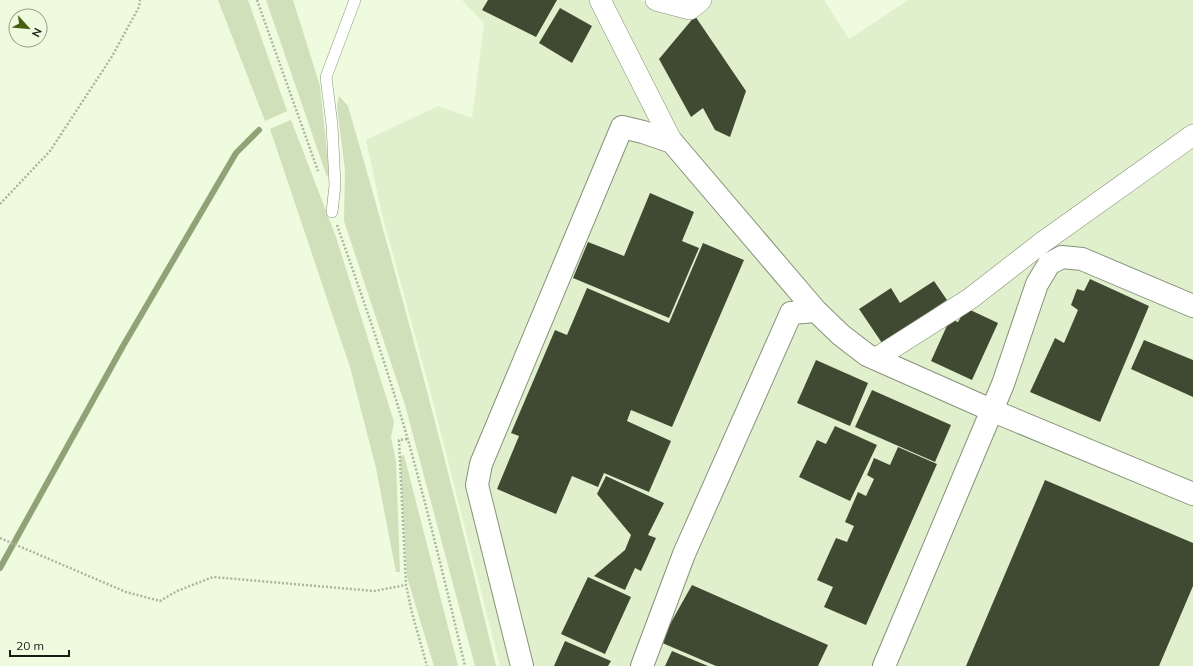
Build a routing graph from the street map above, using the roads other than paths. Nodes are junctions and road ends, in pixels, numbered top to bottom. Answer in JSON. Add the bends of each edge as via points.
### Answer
{"nodes":[{"id":1,"x":355,"y":0,"type":"edge"},
{"id":2,"x":600,"y":0,"type":"edge"},
{"id":3,"x":656,"y":0,"type":"edge"},
{"id":4,"x":701,"y":0,"type":"edge"},
{"id":5,"x":1193,"y":135,"type":"edge"},
{"id":6,"x":672,"y":142,"type":"junction"},
{"id":7,"x":332,"y":212,"type":"road end"},
{"id":8,"x":1049,"y":251,"type":"junction"},
{"id":9,"x":1193,"y":306,"type":"edge"},
{"id":10,"x":816,"y":311,"type":"junction"},
{"id":11,"x":875,"y":359,"type":"junction"},
{"id":12,"x":992,"y":410,"type":"junction"},
{"id":13,"x":1193,"y":494,"type":"edge"},
{"id":14,"x":522,"y":666,"type":"edge"},
{"id":15,"x":642,"y":666,"type":"edge"},
{"id":16,"x":884,"y":666,"type":"edge"}],
"edges":[{"from":1,"to":7,"type":"lane","via":[[326,78],[335,177]]},
{"from":2,"to":6,"type":"street"},
{"from":3,"to":4,"type":"street","via":[[690,9]]},
{"from":5,"to":8,"type":"street"},
{"from":6,"to":10,"type":"street"},
{"from":6,"to":14,"type":"street","via":[[622,127],[481,464],[477,485],[479,496]]},
{"from":8,"to":9,"type":"street","via":[[1062,257],[1082,260]]},
{"from":8,"to":11,"type":"street"},
{"from":8,"to":12,"type":"street","via":[[1049,264],[1037,284]]},
{"from":10,"to":11,"type":"street","via":[[841,335],[867,356]]},
{"from":10,"to":15,"type":"street","via":[[791,313],[684,554]]},
{"from":11,"to":12,"type":"street"},
{"from":12,"to":13,"type":"street"},
{"from":12,"to":16,"type":"street"}]}
